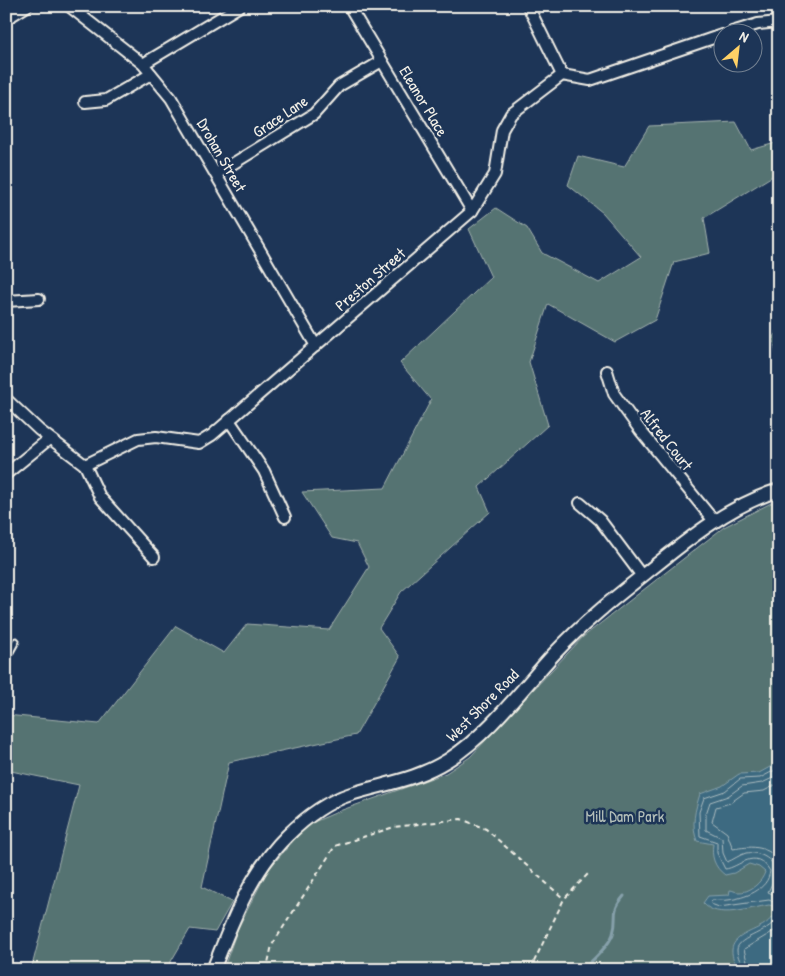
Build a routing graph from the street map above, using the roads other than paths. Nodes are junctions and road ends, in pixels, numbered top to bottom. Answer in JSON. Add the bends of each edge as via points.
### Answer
{"nodes":[{"id":1,"x":27,"y":6,"type":"edge"},
{"id":2,"x":69,"y":6,"type":"edge"},
{"id":3,"x":240,"y":6,"type":"edge"},
{"id":4,"x":349,"y":6,"type":"edge"},
{"id":5,"x":528,"y":6,"type":"edge"},
{"id":6,"x":6,"y":19,"type":"edge"},
{"id":7,"x":779,"y":22,"type":"edge"},
{"id":8,"x":762,"y":24,"type":"edge"},
{"id":9,"x":712,"y":38,"type":"edge"},
{"id":10,"x":382,"y":61,"type":"junction"},
{"id":11,"x":143,"y":64,"type":"junction"},
{"id":12,"x":151,"y":74,"type":"junction"},
{"id":13,"x":562,"y":75,"type":"junction"},
{"id":14,"x":85,"y":102,"type":"dead end"},
{"id":15,"x":216,"y":174,"type":"junction"},
{"id":16,"x":472,"y":211,"type":"junction"},
{"id":17,"x":39,"y":298,"type":"dead end"},
{"id":18,"x":6,"y":301,"type":"edge"},
{"id":19,"x":316,"y":346,"type":"junction"},
{"id":20,"x":607,"y":371,"type":"dead end"},
{"id":21,"x":6,"y":399,"type":"edge"},
{"id":22,"x":229,"y":420,"type":"junction"},
{"id":23,"x":49,"y":439,"type":"junction"},
{"id":24,"x":85,"y":465,"type":"junction"},
{"id":25,"x":6,"y":474,"type":"edge"},
{"id":26,"x":779,"y":490,"type":"edge"},
{"id":27,"x":580,"y":503,"type":"dead end"},
{"id":28,"x":284,"y":517,"type":"dead end"},
{"id":29,"x":714,"y":521,"type":"junction"},
{"id":30,"x":154,"y":557,"type":"dead end"},
{"id":31,"x":642,"y":576,"type":"junction"},
{"id":32,"x":16,"y":642,"type":"dead end"},
{"id":33,"x":6,"y":659,"type":"edge"},
{"id":34,"x":213,"y":970,"type":"edge"}],
"edges":[{"from":1,"to":6,"type":"street"},
{"from":2,"to":11,"type":"street","name":"Drohan Street"},
{"from":3,"to":11,"type":"street"},
{"from":4,"to":10,"type":"street","name":"Eleanor Place"},
{"from":5,"to":13,"type":"street"},
{"from":7,"to":8,"type":"street"},
{"from":9,"to":13,"type":"street","via":[[590,80]]},
{"from":10,"to":15,"type":"street","name":"Grace Lane","via":[[339,86],[314,114]]},
{"from":10,"to":16,"type":"street","name":"Eleanor Place"},
{"from":11,"to":12,"type":"street","name":"Drohan Street"},
{"from":12,"to":14,"type":"street","via":[[106,100]]},
{"from":12,"to":15,"type":"street","name":"Drohan Street","via":[[171,98]]},
{"from":13,"to":16,"type":"street","name":"Preston Street","via":[[511,114],[502,130],[495,174]]},
{"from":15,"to":19,"type":"street","name":"Drohan Street"},
{"from":16,"to":19,"type":"street","name":"Preston Street"},
{"from":17,"to":18,"type":"street"},
{"from":19,"to":22,"type":"street","name":"Preston Street"},
{"from":20,"to":29,"type":"street","name":"Alfred Court","via":[[614,394]]},
{"from":21,"to":23,"type":"street"},
{"from":22,"to":24,"type":"street","name":"Preston Street","via":[[199,443],[156,437],[138,439]]},
{"from":22,"to":28,"type":"street","via":[[264,472]]},
{"from":23,"to":24,"type":"street"},
{"from":23,"to":25,"type":"street"},
{"from":24,"to":30,"type":"street","via":[[100,497]]},
{"from":26,"to":29,"type":"street","name":"West Shore Road","via":[[748,502]]},
{"from":27,"to":31,"type":"street","via":[[600,520]]},
{"from":29,"to":31,"type":"street","name":"West Shore Road"},
{"from":31,"to":34,"type":"street","name":"West Shore Road","via":[[577,630],[489,724],[455,755],[408,780],[332,802],[295,828],[276,848],[256,878]]},
{"from":32,"to":33,"type":"lane"}]}
